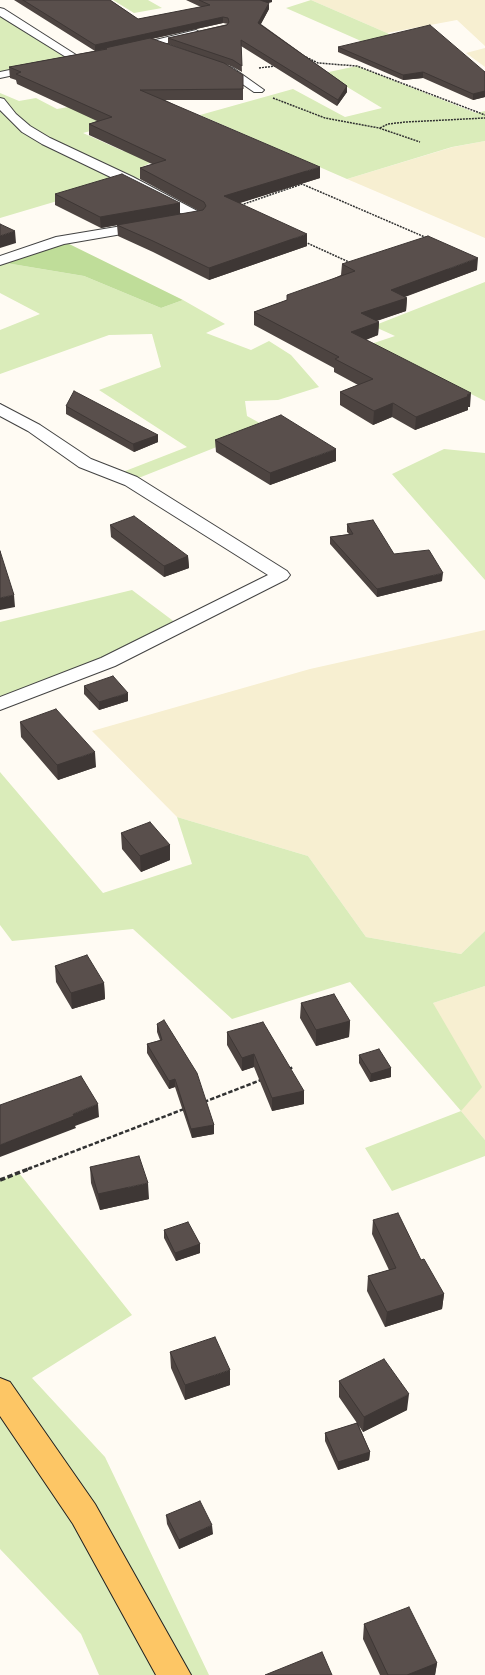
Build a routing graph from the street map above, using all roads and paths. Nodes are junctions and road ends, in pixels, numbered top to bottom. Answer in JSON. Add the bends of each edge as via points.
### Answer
{"nodes":[{"id":1,"x":0,"y":11,"type":"edge"},
{"id":2,"x":209,"y":30,"type":"edge"},
{"id":3,"x":152,"y":44,"type":"junction"},
{"id":4,"x":123,"y":50,"type":"edge"},
{"id":5,"x":173,"y":51,"type":"edge"},
{"id":6,"x":305,"y":56,"type":"edge"},
{"id":7,"x":93,"y":57,"type":"edge"},
{"id":8,"x":78,"y":60,"type":"junction"},
{"id":9,"x":62,"y":63,"type":"edge"},
{"id":10,"x":208,"y":63,"type":"edge"},
{"id":11,"x":318,"y":63,"type":"junction"},
{"id":12,"x":310,"y":64,"type":"edge"},
{"id":13,"x":47,"y":66,"type":"edge"},
{"id":14,"x":281,"y":66,"type":"edge"},
{"id":15,"x":229,"y":70,"type":"junction"},
{"id":16,"x":0,"y":74,"type":"edge"},
{"id":17,"x":258,"y":90,"type":"joint"},
{"id":18,"x":0,"y":102,"type":"edge"},
{"id":19,"x":485,"y":117,"type":"edge"},
{"id":20,"x":379,"y":128,"type":"junction"},
{"id":21,"x":420,"y":142,"type":"dead end"},
{"id":22,"x":239,"y":206,"type":"edge"},
{"id":23,"x":432,"y":240,"type":"edge"},
{"id":24,"x":303,"y":241,"type":"edge"},
{"id":25,"x":0,"y":261,"type":"edge"},
{"id":26,"x":353,"y":264,"type":"edge"},
{"id":27,"x":0,"y":409,"type":"edge"},
{"id":28,"x":0,"y":704,"type":"edge"},
{"id":29,"x":294,"y":1067,"type":"dead end"},
{"id":30,"x":287,"y":1070,"type":"edge"},
{"id":31,"x":264,"y":1078,"type":"edge"},
{"id":32,"x":197,"y":1104,"type":"edge"},
{"id":33,"x":190,"y":1107,"type":"edge"},
{"id":34,"x":0,"y":1180,"type":"edge"},
{"id":35,"x":0,"y":1391,"type":"edge"},
{"id":36,"x":174,"y":1675,"type":"edge"}],
"edges":[{"from":1,"to":8,"type":"street"},
{"from":2,"to":3,"type":"street"},
{"from":3,"to":4,"type":"street"},
{"from":3,"to":5,"type":"street"},
{"from":6,"to":11,"type":"path"},
{"from":7,"to":8,"type":"street"},
{"from":8,"to":9,"type":"street"},
{"from":10,"to":15,"type":"street"},
{"from":11,"to":12,"type":"path"},
{"from":11,"to":19,"type":"path","via":[[357,66]]},
{"from":13,"to":16,"type":"street"},
{"from":14,"to":15,"type":"path"},
{"from":15,"to":17,"type":"street"},
{"from":17,"to":20,"type":"path","via":[[280,102],[325,118]]},
{"from":18,"to":25,"type":"street","via":[[26,129],[46,141],[198,217],[62,240]]},
{"from":19,"to":20,"type":"path","via":[[406,122]]},
{"from":20,"to":21,"type":"path"},
{"from":22,"to":23,"type":"path","via":[[302,184]]},
{"from":24,"to":26,"type":"path"},
{"from":27,"to":28,"type":"street","via":[[34,428],[85,463],[131,481],[281,575],[108,662]]},
{"from":29,"to":30,"type":"path"},
{"from":31,"to":32,"type":"path"},
{"from":33,"to":34,"type":"path"},
{"from":35,"to":36,"type":"main road","via":[[84,1514]]}]}
